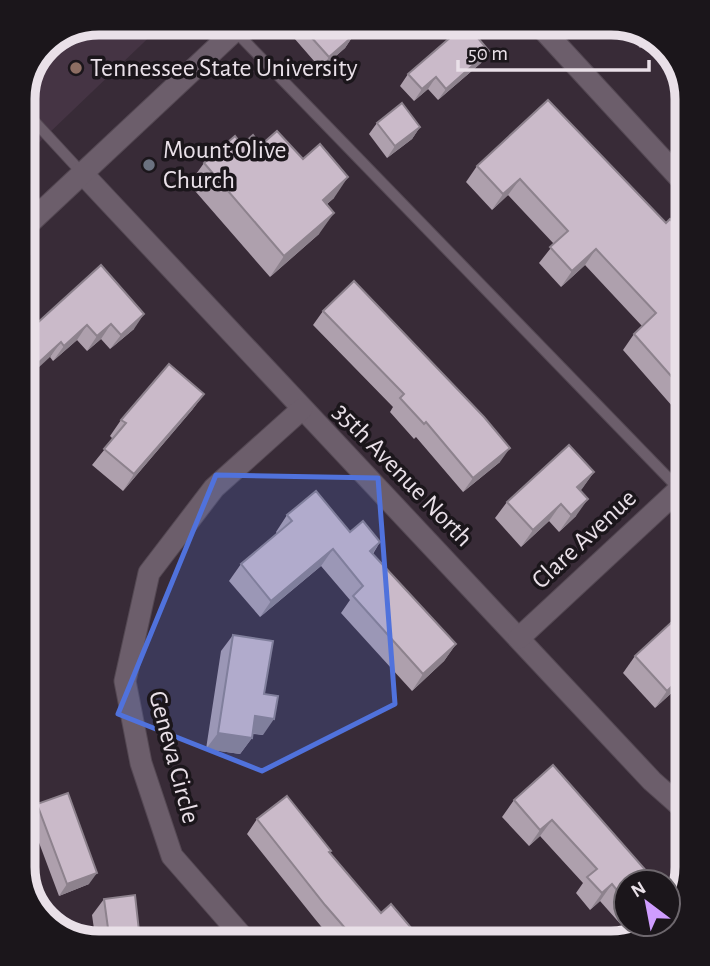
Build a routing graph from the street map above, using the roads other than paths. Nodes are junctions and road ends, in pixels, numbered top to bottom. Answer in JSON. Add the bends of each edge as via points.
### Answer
{"nodes":[{"id":1,"x":231,"y":35,"type":"edge"},
{"id":2,"x":247,"y":35,"type":"edge"},
{"id":3,"x":548,"y":35,"type":"edge"},
{"id":4,"x":35,"y":122,"type":"edge"},
{"id":5,"x":675,"y":173,"type":"edge"},
{"id":6,"x":83,"y":174,"type":"junction"},
{"id":7,"x":35,"y":218,"type":"edge"},
{"id":8,"x":302,"y":410,"type":"junction"},
{"id":9,"x":675,"y":478,"type":"edge"},
{"id":10,"x":675,"y":493,"type":"edge"},
{"id":11,"x":519,"y":638,"type":"junction"},
{"id":12,"x":675,"y":801,"type":"edge"},
{"id":13,"x":238,"y":931,"type":"edge"}],
"edges":[{"from":1,"to":6,"type":"street"},
{"from":2,"to":9,"type":"lane"},
{"from":3,"to":5,"type":"street"},
{"from":4,"to":6,"type":"lane"},
{"from":6,"to":7,"type":"street"},
{"from":6,"to":8,"type":"street","name":"35th Avenue North"},
{"from":8,"to":11,"type":"street","name":"35th Avenue North"},
{"from":8,"to":13,"type":"street","name":"Geneva Circle","via":[[214,488],[149,573],[125,681],[141,763],[172,856]]},
{"from":10,"to":11,"type":"street","name":"Clare Avenue"},
{"from":11,"to":12,"type":"street","name":"35th Avenue North"}]}
